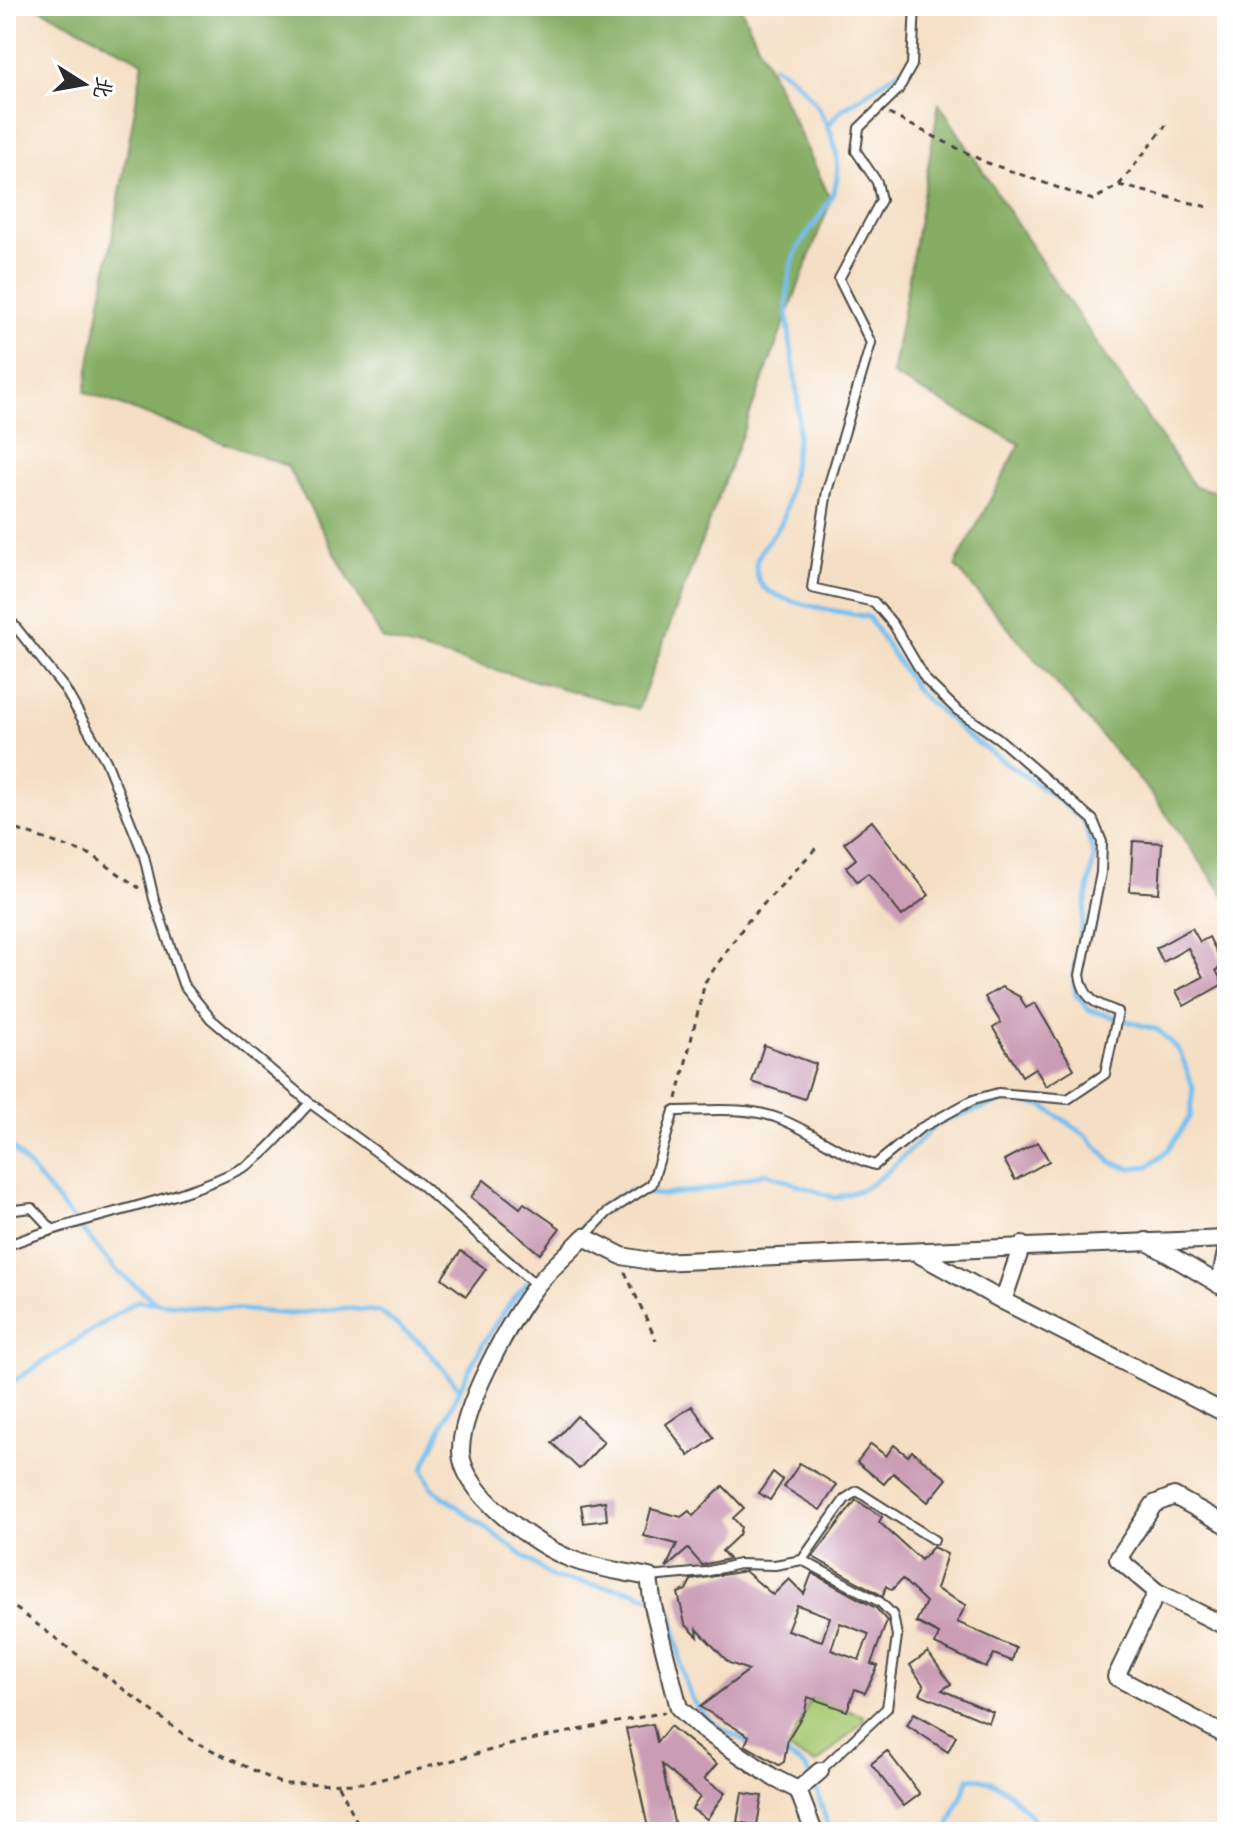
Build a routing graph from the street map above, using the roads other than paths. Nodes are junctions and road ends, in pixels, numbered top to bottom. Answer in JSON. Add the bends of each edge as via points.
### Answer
{"nodes":[{"id":1,"x":915,"y":6,"type":"edge"},
{"id":2,"x":6,"y":615,"type":"edge"},
{"id":3,"x":310,"y":1103,"type":"junction"},
{"id":4,"x":6,"y":1211,"type":"edge"},
{"id":5,"x":51,"y":1228,"type":"junction"},
{"id":6,"x":584,"y":1237,"type":"junction"},
{"id":7,"x":1227,"y":1239,"type":"edge"},
{"id":8,"x":1144,"y":1240,"type":"junction"},
{"id":9,"x":1022,"y":1245,"type":"junction"},
{"id":10,"x":6,"y":1246,"type":"edge"},
{"id":11,"x":1227,"y":1248,"type":"edge"},
{"id":12,"x":919,"y":1254,"type":"junction"},
{"id":13,"x":537,"y":1286,"type":"junction"},
{"id":14,"x":1223,"y":1287,"type":"edge"},
{"id":15,"x":1003,"y":1301,"type":"junction"},
{"id":16,"x":1227,"y":1414,"type":"edge"},
{"id":17,"x":1227,"y":1525,"type":"edge"},
{"id":18,"x":934,"y":1540,"type":"dead end"},
{"id":19,"x":802,"y":1560,"type":"junction"},
{"id":20,"x":649,"y":1580,"type":"junction"},
{"id":21,"x":1157,"y":1592,"type":"junction"},
{"id":22,"x":1227,"y":1627,"type":"edge"},
{"id":23,"x":1227,"y":1736,"type":"edge"},
{"id":24,"x":820,"y":1771,"type":"joint"},
{"id":25,"x":802,"y":1786,"type":"junction"},
{"id":26,"x":814,"y":1832,"type":"edge"}],
"edges":[{"from":1,"to":6,"type":"lane","via":[[912,65],[898,90],[859,128],[856,151],[877,182],[881,200],[839,279],[871,343],[827,491],[812,588],[874,602],[926,680],[1093,820],[1102,842],[1101,873],[1080,975],[1083,992],[1094,1004],[1118,1012],[1105,1074],[1068,1099],[998,1093],[973,1100],[919,1129],[875,1165],[847,1157],[777,1117],[726,1110],[674,1111],[652,1184],[607,1213]]},
{"from":2,"to":3,"type":"lane","via":[[65,689],[106,761],[144,856],[183,984],[211,1019]]},
{"from":3,"to":5,"type":"lane","via":[[247,1165],[193,1188]]},
{"from":3,"to":13,"type":"lane","via":[[420,1184]]},
{"from":4,"to":5,"type":"lane","via":[[32,1208]]},
{"from":5,"to":10,"type":"lane"},
{"from":6,"to":12,"type":"street","via":[[622,1256],[656,1262]]},
{"from":6,"to":13,"type":"street"},
{"from":7,"to":8,"type":"street"},
{"from":8,"to":9,"type":"street"},
{"from":8,"to":14,"type":"street"},
{"from":9,"to":12,"type":"street"},
{"from":9,"to":15,"type":"street"},
{"from":11,"to":14,"type":"street"},
{"from":12,"to":15,"type":"street"},
{"from":13,"to":20,"type":"street","via":[[472,1406],[461,1452],[468,1476],[489,1502],[540,1544],[573,1560]]},
{"from":15,"to":16,"type":"street"},
{"from":17,"to":21,"type":"street","via":[[1174,1496],[1154,1504],[1118,1559]]},
{"from":18,"to":19,"type":"lane","via":[[857,1491],[845,1499]]},
{"from":19,"to":20,"type":"lane","via":[[739,1564]]},
{"from":19,"to":24,"type":"lane","via":[[880,1602],[893,1615],[897,1636],[887,1708]]},
{"from":20,"to":25,"type":"street","via":[[679,1708],[774,1778]]},
{"from":21,"to":22,"type":"street"},
{"from":21,"to":23,"type":"street","via":[[1116,1677]]},
{"from":24,"to":25,"type":"street"},
{"from":25,"to":26,"type":"street"}]}
